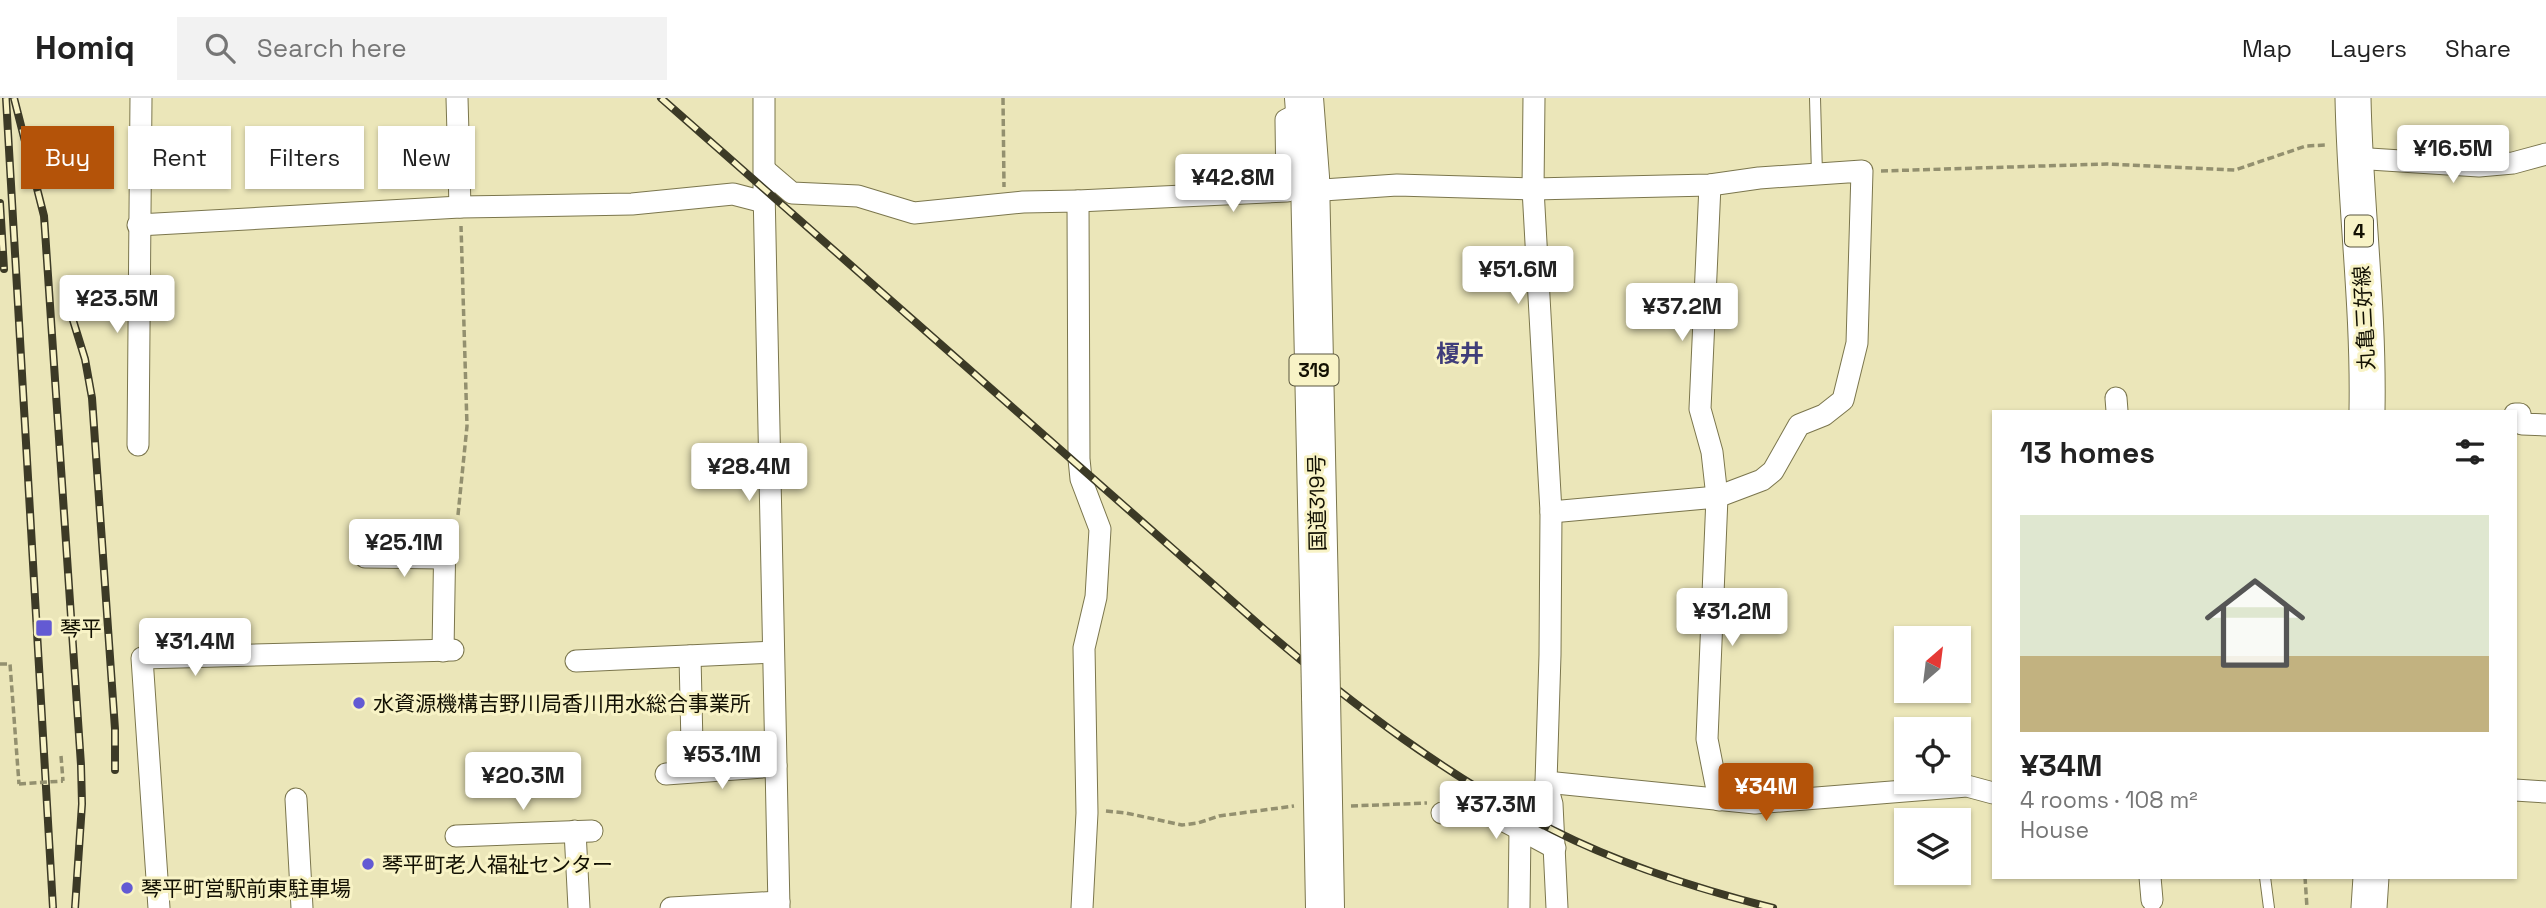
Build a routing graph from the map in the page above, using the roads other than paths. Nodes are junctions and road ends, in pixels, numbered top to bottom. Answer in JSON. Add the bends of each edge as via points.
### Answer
{"nodes":[{"id":1,"x":141,"y":98,"type":"edge"},
{"id":2,"x":457,"y":98,"type":"edge"},
{"id":3,"x":764,"y":98,"type":"edge"},
{"id":4,"x":1534,"y":98,"type":"edge"},
{"id":5,"x":1815,"y":98,"type":"edge"},
{"id":6,"x":2353,"y":98,"type":"edge"},
{"id":7,"x":1305,"y":104,"type":"edge"},
{"id":8,"x":2354,"y":152,"type":"junction"},
{"id":9,"x":2546,"y":154,"type":"edge"},
{"id":10,"x":765,"y":170,"type":"junction"},
{"id":11,"x":1817,"y":175,"type":"junction"},
{"id":12,"x":1710,"y":185,"type":"junction"},
{"id":13,"x":1533,"y":189,"type":"junction"},
{"id":14,"x":1323,"y":190,"type":"dead end"},
{"id":15,"x":1078,"y":201,"type":"junction"},
{"id":16,"x":764,"y":202,"type":"junction"},
{"id":17,"x":460,"y":207,"type":"junction"},
{"id":18,"x":138,"y":225,"type":"junction"},
{"id":19,"x":2367,"y":410,"type":"edge"},
{"id":20,"x":2517,"y":414,"type":"edge"},
{"id":21,"x":2546,"y":425,"type":"edge"},
{"id":22,"x":138,"y":445,"type":"dead end"},
{"id":23,"x":1717,"y":497,"type":"junction"},
{"id":24,"x":1551,"y":512,"type":"junction"},
{"id":25,"x":451,"y":525,"type":"road end"},
{"id":26,"x":365,"y":557,"type":"dead end"},
{"id":27,"x":444,"y":558,"type":"junction"},
{"id":28,"x":774,"y":652,"type":"junction"},
{"id":29,"x":690,"y":656,"type":"junction"},
{"id":30,"x":576,"y":661,"type":"dead end"},
{"id":31,"x":692,"y":745,"type":"dead end"},
{"id":32,"x":776,"y":766,"type":"junction"},
{"id":33,"x":666,"y":774,"type":"dead end"},
{"id":34,"x":1546,"y":782,"type":"junction"},
{"id":35,"x":2517,"y":790,"type":"edge"},
{"id":36,"x":2546,"y":792,"type":"edge"},
{"id":37,"x":1992,"y":793,"type":"edge"},
{"id":38,"x":296,"y":799,"type":"dead end"},
{"id":39,"x":1719,"y":800,"type":"junction"},
{"id":40,"x":1442,"y":813,"type":"dead end"},
{"id":41,"x":1520,"y":830,"type":"junction"},
{"id":42,"x":456,"y":836,"type":"dead end"},
{"id":43,"x":1555,"y":848,"type":"junction"},
{"id":44,"x":2150,"y":879,"type":"edge"},
{"id":45,"x":2265,"y":879,"type":"edge"},
{"id":46,"x":2371,"y":879,"type":"edge"},
{"id":47,"x":2151,"y":900,"type":"dead end"},
{"id":48,"x":779,"y":905,"type":"edge"},
{"id":49,"x":159,"y":908,"type":"edge"},
{"id":50,"x":302,"y":908,"type":"edge"},
{"id":51,"x":579,"y":908,"type":"edge"},
{"id":52,"x":671,"y":908,"type":"edge"},
{"id":53,"x":1082,"y":908,"type":"edge"},
{"id":54,"x":1325,"y":908,"type":"edge"},
{"id":55,"x":1519,"y":908,"type":"edge"},
{"id":56,"x":1557,"y":908,"type":"edge"},
{"id":57,"x":2269,"y":908,"type":"edge"},
{"id":58,"x":2369,"y":908,"type":"edge"}],
"edges":[{"from":1,"to":18,"type":"street"},
{"from":2,"to":17,"type":"street"},
{"from":3,"to":10,"type":"street"},
{"from":4,"to":13,"type":"street"},
{"from":5,"to":11,"type":"lane"},
{"from":6,"to":8,"type":"main road","name":"丸亀三好線","number":"4"},
{"from":7,"to":15,"type":"street","via":[[1286,120],[1287,191]]},
{"from":7,"to":54,"type":"highway","name":"国道319号","number":"319","bridge":true},
{"from":8,"to":9,"type":"street","via":[[2479,166]]},
{"from":8,"to":19,"type":"main road","name":"丸亀三好線","number":"4"},
{"from":10,"to":15,"type":"street","via":[[792,193],[858,196],[914,213]]},
{"from":10,"to":16,"type":"street"},
{"from":11,"to":12,"type":"street"},
{"from":11,"to":23,"type":"street","via":[[1862,171],[1857,342],[1843,400],[1824,415],[1799,425],[1773,471],[1762,480]]},
{"from":12,"to":13,"type":"street"},
{"from":12,"to":23,"type":"street","via":[[1700,409],[1712,452]]},
{"from":13,"to":14,"type":"street","via":[[1397,185]]},
{"from":13,"to":24,"type":"street"},
{"from":15,"to":53,"type":"street","via":[[1079,459],[1081,479],[1100,529],[1096,597],[1084,648],[1087,813]]},
{"from":16,"to":17,"type":"street","via":[[733,194],[632,204]]},
{"from":16,"to":28,"type":"street"},
{"from":17,"to":18,"type":"street"},
{"from":18,"to":22,"type":"street"},
{"from":20,"to":21,"type":"street","via":[[2522,424]]},
{"from":23,"to":24,"type":"street"},
{"from":23,"to":39,"type":"street","via":[[1707,739]]},
{"from":24,"to":34,"type":"street"},
{"from":25,"to":27,"type":"street"},
{"from":26,"to":27,"type":"street"},
{"from":27,"to":49,"type":"street","via":[[448,651],[142,658]]},
{"from":28,"to":29,"type":"street"},
{"from":28,"to":32,"type":"street"},
{"from":29,"to":30,"type":"street"},
{"from":29,"to":31,"type":"street"},
{"from":32,"to":33,"type":"street"},
{"from":32,"to":48,"type":"street"},
{"from":34,"to":39,"type":"street"},
{"from":34,"to":43,"type":"street"},
{"from":35,"to":36,"type":"street"},
{"from":37,"to":39,"type":"street","via":[[1967,786],[1755,803]]},
{"from":38,"to":50,"type":"street"},
{"from":40,"to":41,"type":"street","via":[[1495,817]]},
{"from":41,"to":43,"type":"street"},
{"from":41,"to":55,"type":"street"},
{"from":42,"to":51,"type":"street","via":[[584,831]]},
{"from":43,"to":56,"type":"street"},
{"from":44,"to":47,"type":"street"},
{"from":45,"to":57,"type":"lane"},
{"from":46,"to":58,"type":"main road"},
{"from":48,"to":52,"type":"street"}]}
